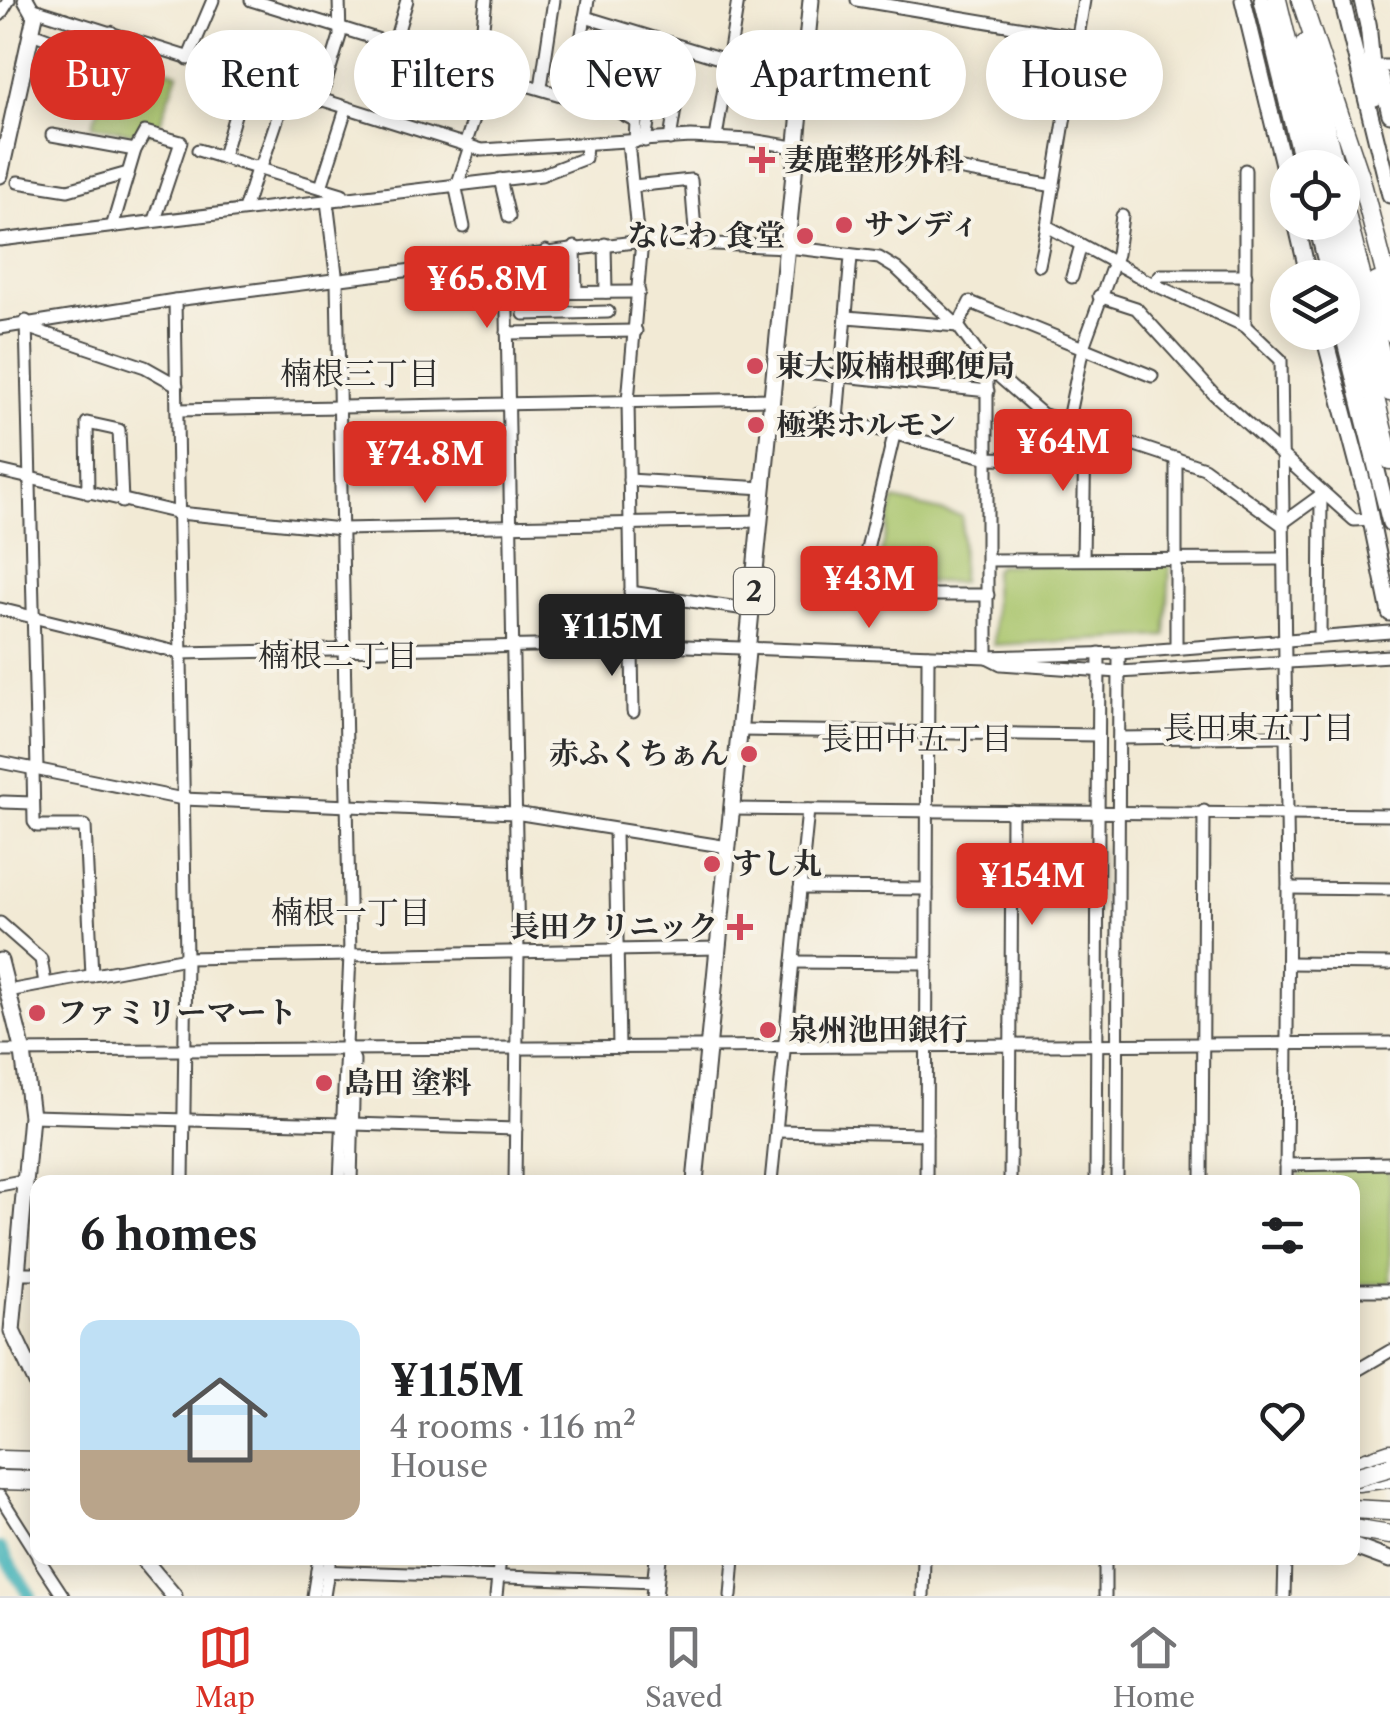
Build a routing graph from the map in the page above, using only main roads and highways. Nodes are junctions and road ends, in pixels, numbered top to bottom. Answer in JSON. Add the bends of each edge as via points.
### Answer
{"nodes":[{"id":1,"x":811,"y":0,"type":"edge"},
{"id":2,"x":1243,"y":0,"type":"edge"},
{"id":3,"x":1252,"y":0,"type":"edge"},
{"id":4,"x":1262,"y":0,"type":"edge"},
{"id":5,"x":1277,"y":0,"type":"edge"},
{"id":6,"x":1298,"y":0,"type":"edge"},
{"id":7,"x":1342,"y":0,"type":"edge"},
{"id":8,"x":1362,"y":0,"type":"edge"},
{"id":9,"x":30,"y":5,"type":"edge"},
{"id":10,"x":1368,"y":23,"type":"junction"},
{"id":11,"x":1256,"y":51,"type":"junction"},
{"id":12,"x":1384,"y":66,"type":"edge"},
{"id":13,"x":1322,"y":110,"type":"dead end"},
{"id":14,"x":1390,"y":114,"type":"edge"},
{"id":15,"x":4,"y":140,"type":"edge"},
{"id":16,"x":1280,"y":150,"type":"edge"},
{"id":17,"x":1299,"y":150,"type":"edge"},
{"id":18,"x":1314,"y":150,"type":"edge"},
{"id":19,"x":1331,"y":150,"type":"edge"},
{"id":20,"x":1390,"y":165,"type":"edge"},
{"id":21,"x":0,"y":175,"type":"edge"},
{"id":22,"x":1390,"y":194,"type":"edge"},
{"id":23,"x":1336,"y":240,"type":"edge"},
{"id":24,"x":1352,"y":240,"type":"edge"},
{"id":25,"x":1390,"y":292,"type":"edge"},
{"id":26,"x":1390,"y":332,"type":"edge"},
{"id":27,"x":1328,"y":350,"type":"edge"},
{"id":28,"x":1331,"y":350,"type":"edge"},
{"id":29,"x":1347,"y":350,"type":"edge"},
{"id":30,"x":1390,"y":392,"type":"edge"},
{"id":31,"x":1368,"y":433,"type":"junction"},
{"id":32,"x":1390,"y":460,"type":"edge"},
{"id":33,"x":1390,"y":523,"type":"edge"},
{"id":34,"x":1390,"y":613,"type":"edge"},
{"id":35,"x":0,"y":961,"type":"edge"},
{"id":36,"x":4,"y":983,"type":"edge"},
{"id":37,"x":696,"y":1175,"type":"edge"},
{"id":38,"x":29,"y":1183,"type":"edge"},
{"id":39,"x":11,"y":1274,"type":"edge"},
{"id":40,"x":30,"y":1362,"type":"edge"},
{"id":41,"x":1390,"y":1453,"type":"edge"},
{"id":42,"x":0,"y":1460,"type":"edge"},
{"id":43,"x":30,"y":1461,"type":"edge"},
{"id":44,"x":0,"y":1469,"type":"edge"},
{"id":45,"x":30,"y":1470,"type":"edge"},
{"id":46,"x":1360,"y":1472,"type":"edge"},
{"id":47,"x":1390,"y":1472,"type":"edge"},
{"id":48,"x":1360,"y":1476,"type":"edge"},
{"id":49,"x":1360,"y":1479,"type":"edge"},
{"id":50,"x":0,"y":1480,"type":"edge"},
{"id":51,"x":30,"y":1481,"type":"edge"},
{"id":52,"x":1390,"y":1487,"type":"edge"},
{"id":53,"x":30,"y":1491,"type":"edge"},
{"id":54,"x":0,"y":1493,"type":"edge"},
{"id":55,"x":1360,"y":1498,"type":"edge"},
{"id":56,"x":1390,"y":1500,"type":"edge"},
{"id":57,"x":1360,"y":1509,"type":"edge"},
{"id":58,"x":1390,"y":1511,"type":"edge"},
{"id":59,"x":1360,"y":1526,"type":"edge"},
{"id":60,"x":1386,"y":1528,"type":"edge"},
{"id":61,"x":1360,"y":1549,"type":"edge"},
{"id":62,"x":1390,"y":1560,"type":"edge"},
{"id":63,"x":148,"y":1565,"type":"edge"},
{"id":64,"x":174,"y":1596,"type":"edge"}],
"edges":[{"from":1,"to":37,"type":"main road","number":"2"},
{"from":2,"to":11,"type":"main road"},
{"from":3,"to":11,"type":"main road"},
{"from":4,"to":17,"type":"main road"},
{"from":5,"to":18,"type":"highway"},
{"from":6,"to":19,"type":"highway"},
{"from":6,"to":25,"type":"highway","via":[[1360,176]]},
{"from":7,"to":22,"type":"main road"},
{"from":8,"to":10,"type":"main road"},
{"from":9,"to":15,"type":"main road","via":[[32,33]]},
{"from":10,"to":12,"type":"main road"},
{"from":10,"to":20,"type":"main road"},
{"from":11,"to":16,"type":"main road"},
{"from":12,"to":14,"type":"main road"},
{"from":13,"to":26,"type":"highway","via":[[1339,124]]},
{"from":15,"to":21,"type":"main road"},
{"from":23,"to":32,"type":"highway"},
{"from":24,"to":30,"type":"highway"},
{"from":27,"to":34,"type":"main road"},
{"from":28,"to":31,"type":"main road"},
{"from":29,"to":31,"type":"main road"},
{"from":31,"to":33,"type":"main road"},
{"from":35,"to":36,"type":"main road"},
{"from":36,"to":38,"type":"main road","via":[[22,1052]]},
{"from":38,"to":39,"type":"main road"},
{"from":39,"to":40,"type":"main road","via":[[12,1330]]},
{"from":41,"to":46,"type":"highway"},
{"from":42,"to":43,"type":"highway"},
{"from":44,"to":45,"type":"highway"},
{"from":47,"to":48,"type":"highway","bridge":true},
{"from":49,"to":52,"type":"highway"},
{"from":50,"to":51,"type":"highway"},
{"from":53,"to":54,"type":"highway"},
{"from":55,"to":56,"type":"highway"},
{"from":57,"to":58,"type":"highway"},
{"from":59,"to":60,"type":"highway"},
{"from":61,"to":62,"type":"main road"},
{"from":63,"to":64,"type":"main road"}]}
